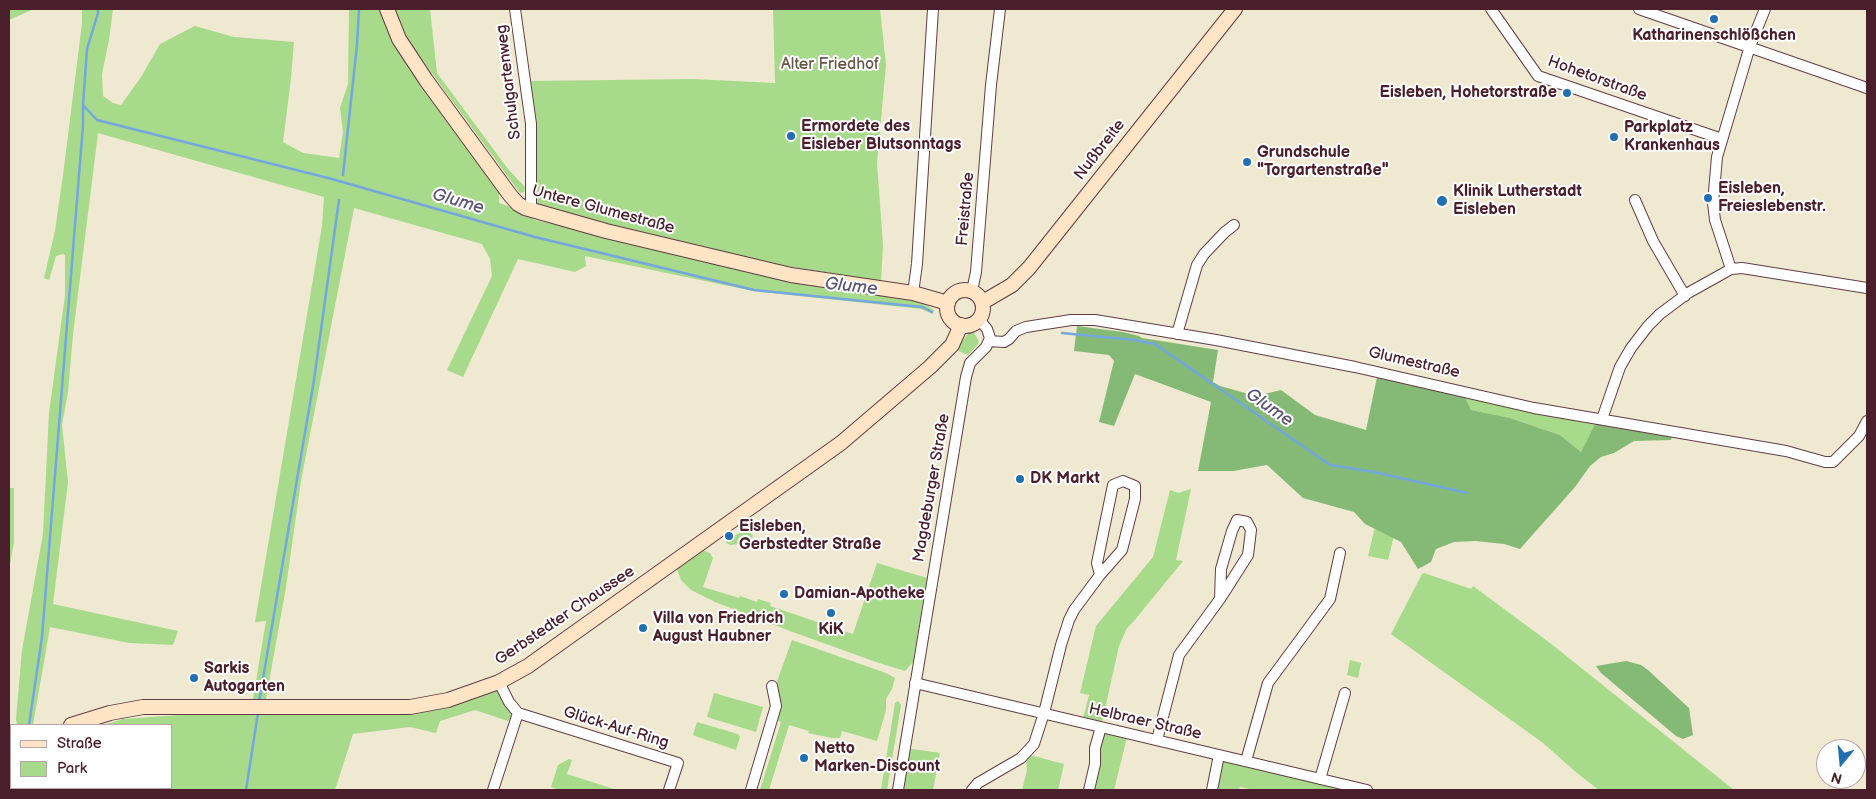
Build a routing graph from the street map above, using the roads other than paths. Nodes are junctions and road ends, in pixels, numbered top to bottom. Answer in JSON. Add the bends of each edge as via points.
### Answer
{"nodes":[{"id":1,"x":387,"y":9,"type":"edge"},
{"id":2,"x":516,"y":9,"type":"edge"},
{"id":3,"x":933,"y":9,"type":"edge"},
{"id":4,"x":1000,"y":9,"type":"edge"},
{"id":5,"x":1235,"y":9,"type":"edge"},
{"id":6,"x":1492,"y":9,"type":"edge"},
{"id":7,"x":1639,"y":9,"type":"edge"},
{"id":8,"x":1765,"y":9,"type":"edge"},
{"id":9,"x":1750,"y":46,"type":"junction"},
{"id":10,"x":1867,"y":88,"type":"edge"},
{"id":11,"x":1722,"y":139,"type":"junction"},
{"id":12,"x":1635,"y":200,"type":"dead end"},
{"id":13,"x":531,"y":211,"type":"junction"},
{"id":14,"x":1234,"y":225,"type":"dead end"},
{"id":15,"x":1731,"y":269,"type":"junction"},
{"id":16,"x":1867,"y":288,"type":"edge"},
{"id":17,"x":972,"y":291,"type":"junction"},
{"id":18,"x":913,"y":293,"type":"junction"},
{"id":19,"x":1685,"y":296,"type":"junction"},
{"id":20,"x":982,"y":302,"type":"junction"},
{"id":21,"x":948,"y":303,"type":"junction"},
{"id":22,"x":979,"y":319,"type":"junction"},
{"id":23,"x":961,"y":325,"type":"junction"},
{"id":24,"x":1177,"y":334,"type":"junction"},
{"id":25,"x":989,"y":341,"type":"junction"},
{"id":26,"x":1602,"y":418,"type":"junction"},
{"id":27,"x":1867,"y":421,"type":"edge"},
{"id":28,"x":1340,"y":553,"type":"dead end"},
{"id":29,"x":1100,"y":575,"type":"junction"},
{"id":30,"x":1220,"y":599,"type":"junction"},
{"id":31,"x":499,"y":682,"type":"junction"},
{"id":32,"x":915,"y":683,"type":"junction"},
{"id":33,"x":772,"y":686,"type":"dead end"},
{"id":34,"x":1345,"y":693,"type":"dead end"},
{"id":35,"x":518,"y":713,"type":"junction"},
{"id":36,"x":1044,"y":713,"type":"junction"},
{"id":37,"x":74,"y":724,"type":"edge"},
{"id":38,"x":1101,"y":727,"type":"junction"},
{"id":39,"x":1157,"y":740,"type":"junction"},
{"id":40,"x":1219,"y":755,"type":"junction"},
{"id":41,"x":1246,"y":761,"type":"junction"},
{"id":42,"x":1320,"y":779,"type":"junction"},
{"id":43,"x":493,"y":790,"type":"edge"},
{"id":44,"x":668,"y":790,"type":"edge"},
{"id":45,"x":751,"y":790,"type":"edge"},
{"id":46,"x":898,"y":790,"type":"edge"},
{"id":47,"x":972,"y":790,"type":"edge"},
{"id":48,"x":1089,"y":790,"type":"edge"},
{"id":49,"x":1212,"y":790,"type":"edge"},
{"id":50,"x":1367,"y":790,"type":"edge"}],
"edges":[{"from":1,"to":13,"type":"main road","name":"Untere Glumestraße","via":[[396,33],[426,80],[510,195]]},
{"from":2,"to":13,"type":"street","name":"Schulgartenweg","via":[[531,124]]},
{"from":3,"to":18,"type":"street"},
{"from":4,"to":17,"type":"street","name":"Freistraße"},
{"from":5,"to":20,"type":"main road","name":"Nußbreite","via":[[1029,268],[1012,285]]},
{"from":6,"to":11,"type":"street","name":"Hohetorstraße","via":[[1538,76]]},
{"from":7,"to":9,"type":"street"},
{"from":8,"to":9,"type":"street"},
{"from":9,"to":10,"type":"street"},
{"from":9,"to":11,"type":"street"},
{"from":11,"to":15,"type":"street","via":[[1716,157],[1713,203],[1715,220]]},
{"from":12,"to":19,"type":"street","via":[[1653,241]]},
{"from":13,"to":18,"type":"main road","name":"Untere Glumestraße","via":[[791,275]]},
{"from":14,"to":24,"type":"street","via":[[1224,232],[1197,265]]},
{"from":15,"to":16,"type":"street","via":[[1742,268]]},
{"from":15,"to":19,"type":"street"},
{"from":17,"to":20,"type":"main road"},
{"from":17,"to":21,"type":"main road","via":[[960,290]]},
{"from":18,"to":21,"type":"main road"},
{"from":19,"to":26,"type":"street","via":[[1660,314],[1631,348],[1615,379]]},
{"from":20,"to":22,"type":"main road","via":[[983,311]]},
{"from":21,"to":23,"type":"main road","via":[[949,316]]},
{"from":22,"to":23,"type":"main road","via":[[970,325]]},
{"from":22,"to":25,"type":"street","via":[[988,329]]},
{"from":23,"to":31,"type":"main road","name":"Gerbstedter Chaussee","via":[[946,351],[841,443],[528,666]]},
{"from":24,"to":25,"type":"street","name":"Glumestraße","via":[[1095,320],[1071,320],[1026,327],[1004,342]]},
{"from":24,"to":26,"type":"street","name":"Glumestraße","via":[[1355,367],[1534,408]]},
{"from":25,"to":32,"type":"street","name":"Magdeburger Straße","via":[[970,363],[966,377]]},
{"from":26,"to":27,"type":"street","name":"Glumestraße","via":[[1786,450],[1825,462],[1833,462],[1859,436]]},
{"from":28,"to":41,"type":"street","via":[[1330,598],[1268,683]]},
{"from":29,"to":29,"type":"street","via":[[1096,563],[1113,485],[1123,481],[1135,486],[1135,499],[1122,550]]},
{"from":29,"to":36,"type":"street","via":[[1066,626]]},
{"from":30,"to":30,"type":"street","via":[[1222,569],[1232,531],[1237,520],[1247,522],[1251,530],[1248,554]]},
{"from":30,"to":39,"type":"street","via":[[1179,655]]},
{"from":31,"to":35,"type":"street"},
{"from":31,"to":37,"type":"main road","name":"Gerbstedter Chaussee","via":[[448,700],[410,707],[143,707]]},
{"from":32,"to":36,"type":"street","name":"Helbraer Straße"},
{"from":32,"to":46,"type":"street","name":"Magdeburger Straße"},
{"from":33,"to":45,"type":"street","via":[[776,706]]},
{"from":34,"to":42,"type":"street"},
{"from":35,"to":43,"type":"street"},
{"from":35,"to":44,"type":"street","name":"Glück-Auf-Ring","via":[[678,763]]},
{"from":36,"to":38,"type":"street","name":"Helbraer Straße"},
{"from":36,"to":47,"type":"street","via":[[1028,752]]},
{"from":38,"to":39,"type":"street","name":"Helbraer Straße"},
{"from":38,"to":48,"type":"street"},
{"from":39,"to":40,"type":"street","name":"Helbraer Straße"},
{"from":40,"to":41,"type":"street","name":"Helbraer Straße"},
{"from":40,"to":49,"type":"street"},
{"from":41,"to":42,"type":"street","name":"Helbraer Straße"},
{"from":42,"to":50,"type":"street","name":"Helbraer Straße"}]}
